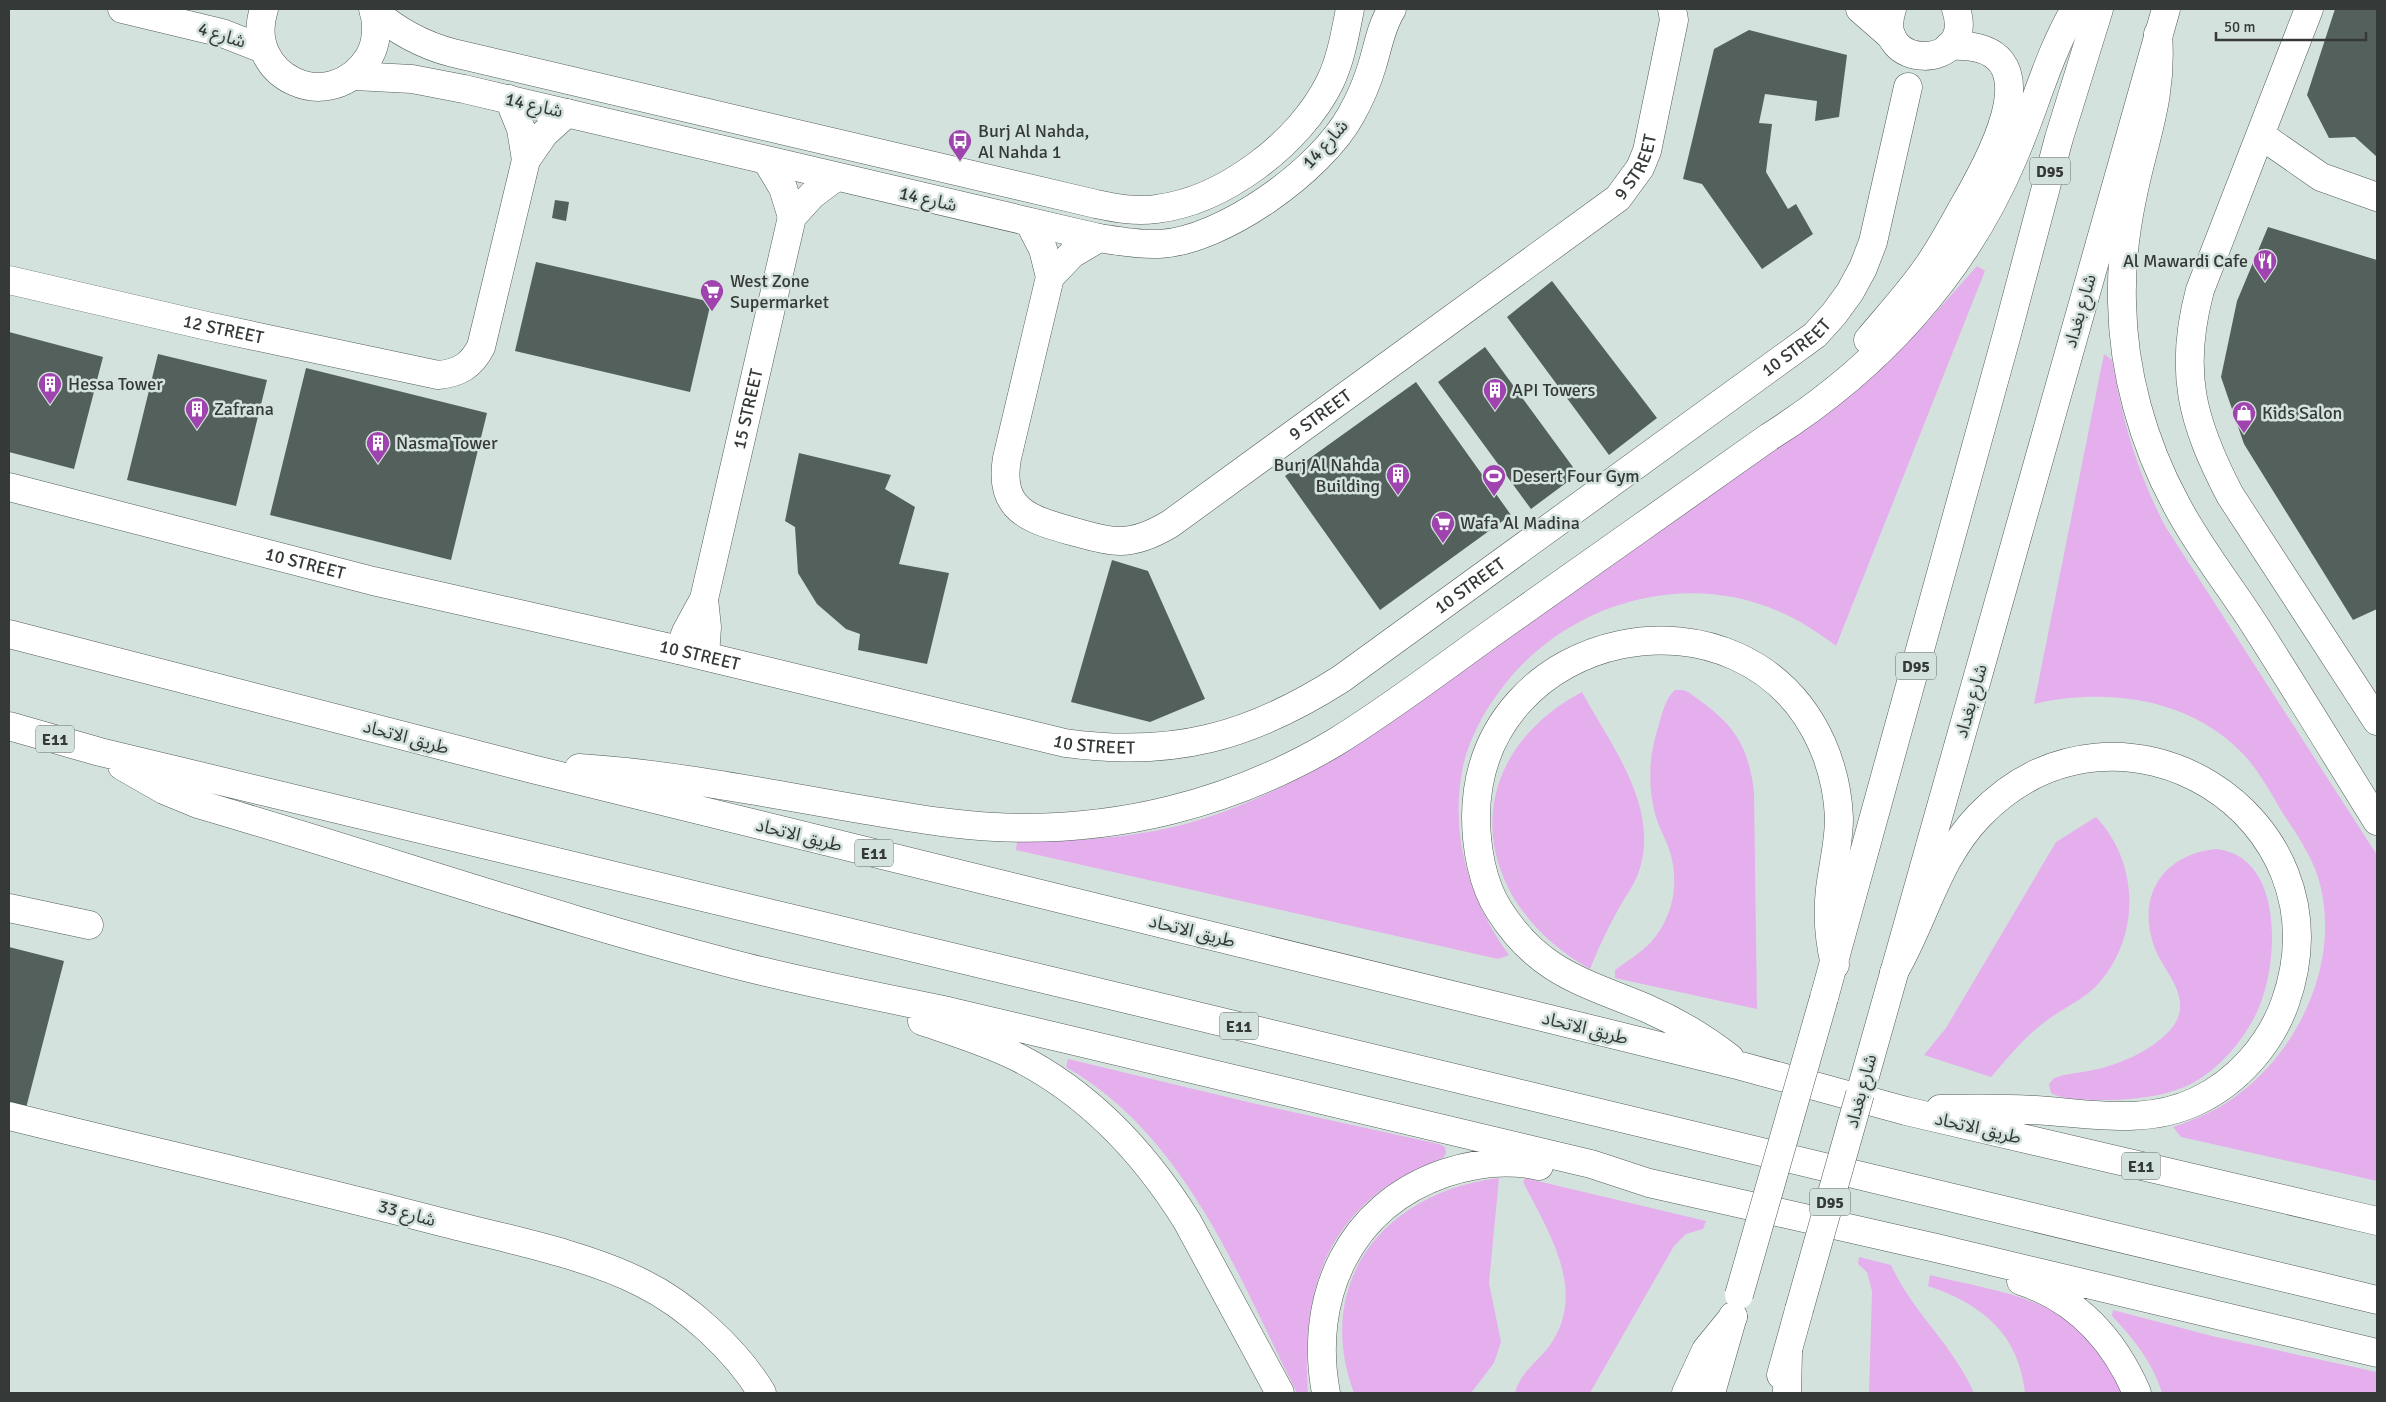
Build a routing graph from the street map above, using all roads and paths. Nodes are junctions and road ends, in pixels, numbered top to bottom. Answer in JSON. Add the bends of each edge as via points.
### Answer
{"nodes":[{"id":1,"x":122,"y":9,"type":"edge"},
{"id":2,"x":264,"y":9,"type":"edge"},
{"id":3,"x":1350,"y":9,"type":"edge"},
{"id":4,"x":1392,"y":9,"type":"edge"},
{"id":5,"x":1860,"y":9,"type":"edge"},
{"id":6,"x":1892,"y":9,"type":"edge"},
{"id":7,"x":1956,"y":9,"type":"edge"},
{"id":8,"x":2075,"y":9,"type":"edge"},
{"id":9,"x":2099,"y":9,"type":"edge"},
{"id":10,"x":2309,"y":9,"type":"edge"},
{"id":11,"x":373,"y":10,"type":"edge"},
{"id":12,"x":1677,"y":13,"type":"edge"},
{"id":13,"x":2162,"y":21,"type":"edge"},
{"id":14,"x":1897,"y":42,"type":"junction"},
{"id":15,"x":264,"y":49,"type":"junction"},
{"id":16,"x":1941,"y":51,"type":"junction"},
{"id":17,"x":354,"y":76,"type":"junction"},
{"id":18,"x":1908,"y":87,"type":"junction"},
{"id":19,"x":509,"y":99,"type":"junction"},
{"id":20,"x":567,"y":113,"type":"junction"},
{"id":21,"x":2262,"y":136,"type":"junction"},
{"id":22,"x":526,"y":160,"type":"junction"},
{"id":23,"x":767,"y":161,"type":"junction"},
{"id":24,"x":2251,"y":163,"type":"junction"},
{"id":25,"x":836,"y":177,"type":"junction"},
{"id":26,"x":2321,"y":177,"type":"junction"},
{"id":27,"x":2377,"y":197,"type":"edge"},
{"id":28,"x":792,"y":218,"type":"junction"},
{"id":29,"x":1029,"y":222,"type":"junction"},
{"id":30,"x":1098,"y":238,"type":"junction"},
{"id":31,"x":1050,"y":278,"type":"junction"},
{"id":32,"x":9,"y":280,"type":"edge"},
{"id":33,"x":1769,"y":437,"type":"junction"},
{"id":34,"x":9,"y":487,"type":"edge"},
{"id":35,"x":704,"y":600,"type":"junction"},
{"id":36,"x":9,"y":634,"type":"edge"},
{"id":37,"x":679,"y":650,"type":"junction"},
{"id":38,"x":705,"y":656,"type":"junction"},
{"id":39,"x":2377,"y":721,"type":"edge"},
{"id":40,"x":9,"y":726,"type":"edge"},
{"id":41,"x":100,"y":752,"type":"junction"},
{"id":42,"x":532,"y":769,"type":"junction"},
{"id":43,"x":2377,"y":821,"type":"edge"},
{"id":44,"x":9,"y":908,"type":"edge"},
{"id":45,"x":89,"y":925,"type":"dead end"},
{"id":46,"x":1834,"y":965,"type":"junction"},
{"id":47,"x":1894,"y":972,"type":"junction"},
{"id":48,"x":850,"y":993,"type":"junction"},
{"id":49,"x":1742,"y":1066,"type":"junction"},
{"id":50,"x":1906,"y":1112,"type":"junction"},
{"id":51,"x":9,"y":1116,"type":"edge"},
{"id":52,"x":1649,"y":1183,"type":"junction"},
{"id":53,"x":2377,"y":1221,"type":"edge"},
{"id":54,"x":1936,"y":1248,"type":"junction"},
{"id":55,"x":2377,"y":1300,"type":"edge"},
{"id":56,"x":1736,"y":1306,"type":"junction"},
{"id":57,"x":1788,"y":1352,"type":"junction"},
{"id":58,"x":2377,"y":1353,"type":"edge"},
{"id":59,"x":762,"y":1393,"type":"edge"},
{"id":60,"x":1280,"y":1393,"type":"edge"},
{"id":61,"x":1326,"y":1393,"type":"edge"},
{"id":62,"x":1686,"y":1393,"type":"edge"},
{"id":63,"x":1711,"y":1393,"type":"edge"},
{"id":64,"x":1776,"y":1393,"type":"edge"},
{"id":65,"x":1787,"y":1393,"type":"edge"},
{"id":66,"x":2137,"y":1393,"type":"edge"}],
"edges":[{"from":1,"to":15,"type":"main road","name":"شارع 4","via":[[222,33]]},
{"from":2,"to":15,"type":"main road","via":[[260,34]]},
{"from":3,"to":11,"type":"main road","name":"شارع 14","via":[[1340,57],[1330,81],[1304,123],[1286,141],[1247,171],[1212,192],[1174,206],[1135,210],[1096,204],[453,53],[418,42]]},
{"from":4,"to":30,"type":"main road","name":"شارع 14","via":[[1351,116],[1335,139],[1288,183],[1223,226],[1191,239],[1159,244]]},
{"from":5,"to":14,"type":"main road"},
{"from":6,"to":14,"type":"main road","via":[[1889,22]]},
{"from":7,"to":16,"type":"main road","via":[[1958,30]]},
{"from":8,"to":33,"type":"main road","via":[[2047,67],[1999,189],[1982,221],[1941,282],[1891,341],[1863,368],[1833,394]]},
{"from":9,"to":46,"type":"main road","number":"D95","via":[[2032,236]]},
{"from":10,"to":21,"type":"main road"},
{"from":11,"to":17,"type":"main road","via":[[376,25],[371,53]]},
{"from":12,"to":31,"type":"main road","name":"9 STREET","via":[[1648,151],[1630,184],[1618,198],[1155,533],[1120,541],[1103,540],[1035,521],[1021,512],[1007,488],[1005,470]]},
{"from":13,"to":43,"type":"main road","via":[[2159,84],[2132,199],[2123,268],[2122,303],[2132,387],[2146,436],[2176,505]]},
{"from":13,"to":47,"type":"main road","name":"شارع بغداد","number":"D95"},
{"from":14,"to":16,"type":"main road","via":[[1916,56]]},
{"from":14,"to":18,"type":"main road"},
{"from":15,"to":17,"type":"main road","via":[[272,65],[285,77],[302,85],[338,84]]},
{"from":16,"to":18,"type":"main road"},
{"from":16,"to":33,"type":"main road","via":[[1971,45],[1989,51],[2003,66],[2010,86],[2009,106],[1994,148],[1928,266],[1867,341]]},
{"from":17,"to":19,"type":"main road","name":"شارع 14","via":[[412,79]]},
{"from":18,"to":38,"type":"main road","name":"10 STREET","via":[[1873,242],[1850,292],[1815,334],[1341,679],[1291,709],[1256,725],[1209,740],[1152,748],[1094,747],[1046,739]]},
{"from":19,"to":20,"type":"main road","name":"شارع 14"},
{"from":19,"to":22,"type":"main road","via":[[520,129]]},
{"from":20,"to":22,"type":"main road","via":[[544,134]]},
{"from":20,"to":23,"type":"main road","name":"شارع 14"},
{"from":21,"to":24,"type":"main road"},
{"from":21,"to":26,"type":"main road"},
{"from":22,"to":32,"type":"main road","name":"12 STREET","via":[[481,347],[474,359],[452,374],[438,375],[207,326]]},
{"from":23,"to":25,"type":"main road","name":"شارع 14"},
{"from":23,"to":28,"type":"main road","via":[[783,188]]},
{"from":24,"to":26,"type":"main road"},
{"from":24,"to":39,"type":"main road","via":[[2193,315],[2189,349],[2190,384],[2197,422],[2230,495]]},
{"from":25,"to":28,"type":"main road","via":[[812,195]]},
{"from":25,"to":29,"type":"main road","name":"شارع 14"},
{"from":26,"to":27,"type":"main road"},
{"from":28,"to":35,"type":"main road","name":"15 STREET"},
{"from":29,"to":30,"type":"main road","name":"شارع 14"},
{"from":29,"to":31,"type":"main road","via":[[1043,250]]},
{"from":30,"to":31,"type":"main road","via":[[1072,254]]},
{"from":33,"to":42,"type":"main road","via":[[1334,743],[1250,785],[1161,814],[1078,826],[952,824],[655,775],[575,768]]},
{"from":34,"to":37,"type":"main road","name":"10 STREET","via":[[373,581]]},
{"from":35,"to":37,"type":"main road"},
{"from":35,"to":38,"type":"main road","via":[[708,627]]},
{"from":36,"to":42,"type":"main road","name":"طريق الاتحاد","number":"E11"},
{"from":37,"to":38,"type":"main road","name":"10 STREET"},
{"from":40,"to":41,"type":"main road","number":"E11"},
{"from":41,"to":48,"type":"main road","via":[[164,790],[198,804],[590,924]]},
{"from":41,"to":55,"type":"main road","number":"E11"},
{"from":42,"to":49,"type":"main road","name":"طريق الاتحاد","number":"E11"},
{"from":44,"to":45,"type":"main road"},
{"from":46,"to":49,"type":"main road","via":[[1828,918],[1838,844],[1836,792],[1830,766],[1808,720],[1774,680],[1719,649],[1670,639],[1642,640],[1614,644],[1587,653],[1562,666],[1525,695],[1497,732],[1480,776],[1476,830],[1484,874],[1497,908],[1530,949],[1550,965],[1572,979],[1672,1020]]},
{"from":46,"to":56,"type":"main road","number":"D95","bridge":true},
{"from":47,"to":50,"type":"main road","via":[[1918,929],[1947,859],[1978,816],[2019,782],[2042,770],[2092,758],[2143,759],[2192,774],[2214,787],[2252,821],[2268,841],[2280,863],[2294,911],[2295,962],[2280,1016],[2246,1066],[2223,1086],[2196,1101],[2168,1112],[2124,1117],[2006,1109]]},
{"from":47,"to":57,"type":"main road","name":"شارع بغداد","number":"D95","bridge":true},
{"from":48,"to":52,"type":"main road","via":[[948,1011],[1590,1164]]},
{"from":48,"to":60,"type":"main road","via":[[1016,1056],[1066,1086],[1111,1123],[1170,1194]]},
{"from":49,"to":50,"type":"main road","name":"طريق الاتحاد","number":"E11"},
{"from":50,"to":53,"type":"main road","name":"طريق الاتحاد","number":"E11"},
{"from":51,"to":59,"type":"main road","name":"شارع 33","via":[[322,1191],[576,1258],[642,1283],[701,1322],[750,1373]]},
{"from":52,"to":54,"type":"main road"},
{"from":52,"to":61,"type":"main road","via":[[1614,1180],[1534,1164],[1495,1163],[1456,1169],[1419,1183],[1402,1194],[1385,1206],[1357,1235],[1336,1271],[1322,1327]]},
{"from":54,"to":58,"type":"main road"},
{"from":54,"to":66,"type":"main road","via":[[1973,1265],[2032,1285],[2069,1304],[2108,1341],[2127,1369]]},
{"from":56,"to":62,"type":"main road","via":[[1706,1350]]},
{"from":56,"to":63,"type":"main road","number":"D95"},
{"from":57,"to":64,"type":"main road","name":"شارع بغداد","number":"D95"},
{"from":57,"to":65,"type":"main road"}]}
